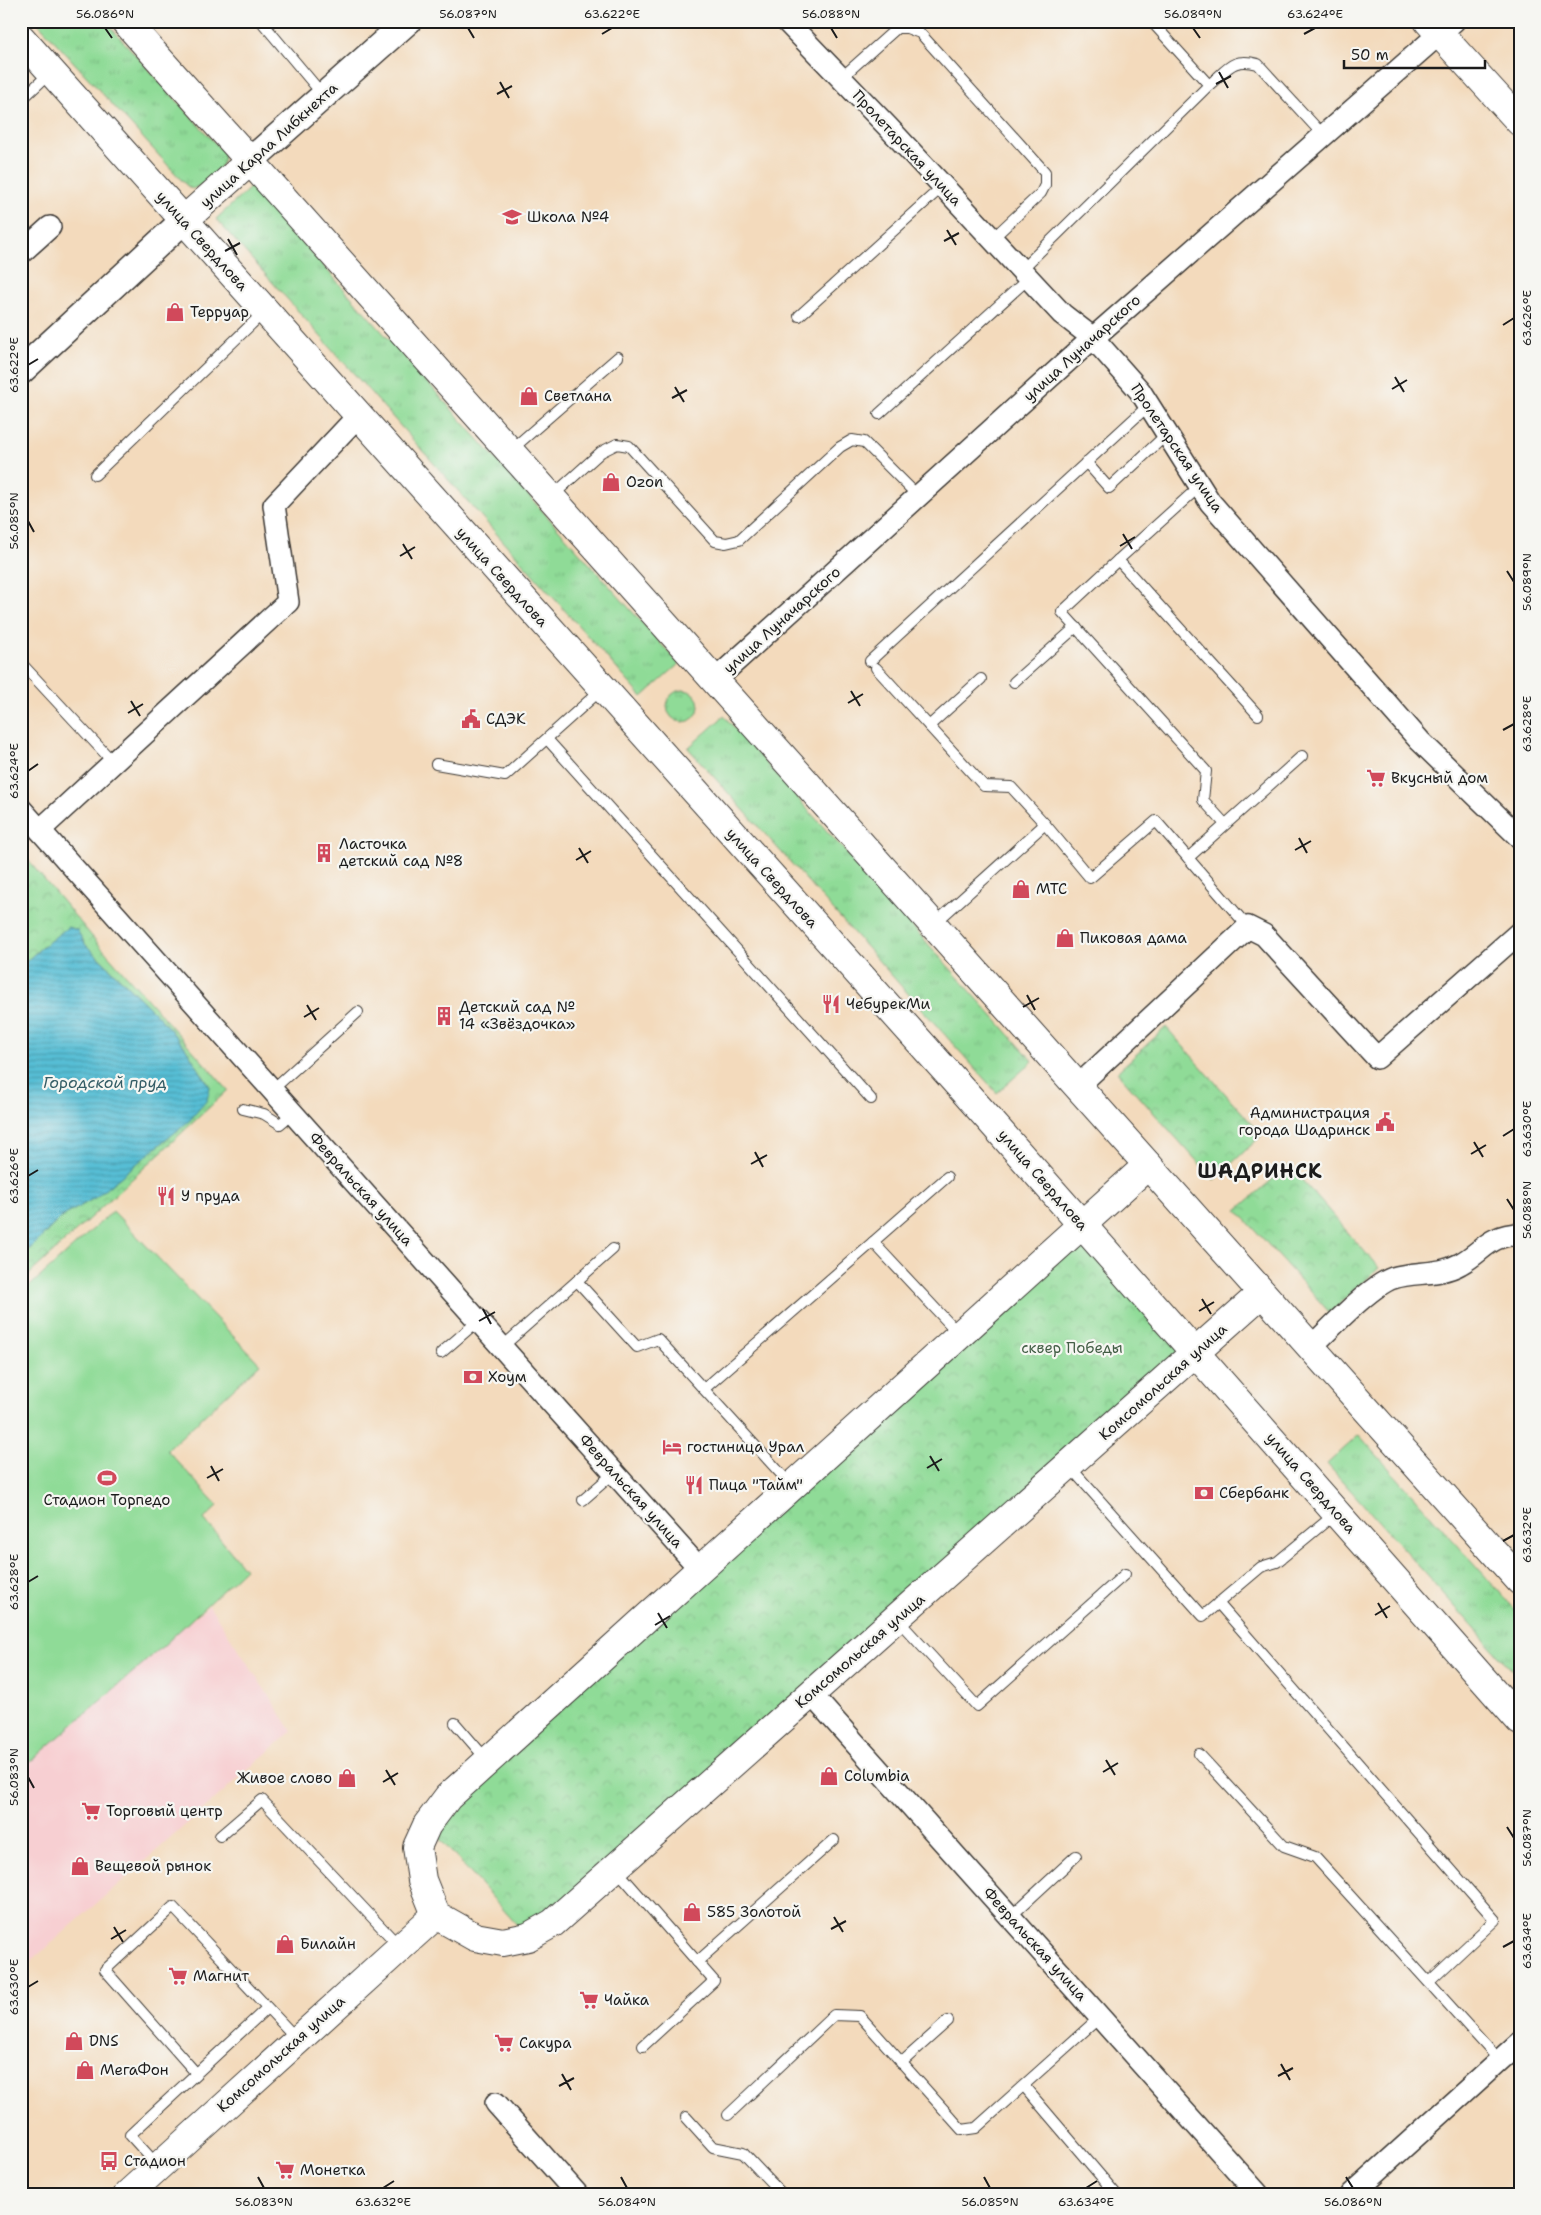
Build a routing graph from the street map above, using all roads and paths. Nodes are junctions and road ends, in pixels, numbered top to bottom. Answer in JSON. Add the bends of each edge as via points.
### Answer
{"nodes":[{"id":1,"x":126,"y":21,"type":"edge"},
{"id":2,"x":261,"y":21,"type":"edge"},
{"id":3,"x":408,"y":21,"type":"edge"},
{"id":4,"x":786,"y":21,"type":"edge"},
{"id":5,"x":1151,"y":21,"type":"edge"},
{"id":6,"x":1441,"y":26,"type":"edge"},
{"id":7,"x":21,"y":38,"type":"edge"},
{"id":8,"x":51,"y":72,"type":"junction"},
{"id":9,"x":841,"y":78,"type":"junction"},
{"id":10,"x":1210,"y":85,"type":"junction"},
{"id":11,"x":324,"y":96,"type":"junction"},
{"id":12,"x":21,"y":100,"type":"edge"},
{"id":13,"x":1520,"y":122,"type":"edge"},
{"id":14,"x":1324,"y":136,"type":"junction"},
{"id":15,"x":250,"y":161,"type":"junction"},
{"id":16,"x":942,"y":186,"type":"junction"},
{"id":17,"x":183,"y":221,"type":"junction"},
{"id":18,"x":50,"y":227,"type":"dead end"},
{"id":19,"x":992,"y":239,"type":"junction"},
{"id":20,"x":21,"y":253,"type":"edge"},
{"id":21,"x":1025,"y":274,"type":"junction"},
{"id":22,"x":265,"y":311,"type":"junction"},
{"id":23,"x":799,"y":316,"type":"dead end"},
{"id":24,"x":1093,"y":338,"type":"junction"},
{"id":25,"x":618,"y":357,"type":"dead end"},
{"id":26,"x":21,"y":371,"type":"edge"},
{"id":27,"x":1149,"y":405,"type":"junction"},
{"id":28,"x":879,"y":414,"type":"dead end"},
{"id":29,"x":358,"y":416,"type":"junction"},
{"id":30,"x":1167,"y":434,"type":"junction"},
{"id":31,"x":510,"y":452,"type":"junction"},
{"id":32,"x":1086,"y":462,"type":"junction"},
{"id":33,"x":95,"y":475,"type":"dead end"},
{"id":34,"x":1200,"y":486,"type":"junction"},
{"id":35,"x":918,"y":496,"type":"junction"},
{"id":36,"x":551,"y":497,"type":"junction"},
{"id":37,"x":1118,"y":560,"type":"junction"},
{"id":38,"x":1076,"y":627,"type":"junction"},
{"id":39,"x":21,"y":663,"type":"edge"},
{"id":40,"x":980,"y":679,"type":"dead end"},
{"id":41,"x":715,"y":680,"type":"junction"},
{"id":42,"x":1014,"y":682,"type":"dead end"},
{"id":43,"x":602,"y":689,"type":"junction"},
{"id":44,"x":1258,"y":714,"type":"dead end"},
{"id":45,"x":929,"y":726,"type":"junction"},
{"id":46,"x":547,"y":739,"type":"junction"},
{"id":47,"x":1302,"y":756,"type":"dead end"},
{"id":48,"x":113,"y":762,"type":"junction"},
{"id":49,"x":436,"y":764,"type":"dead end"},
{"id":50,"x":21,"y":809,"type":"edge"},
{"id":51,"x":1045,"y":824,"type":"junction"},
{"id":52,"x":1225,"y":824,"type":"junction"},
{"id":53,"x":40,"y":830,"type":"junction"},
{"id":54,"x":1520,"y":838,"type":"edge"},
{"id":55,"x":1188,"y":858,"type":"junction"},
{"id":56,"x":933,"y":924,"type":"junction"},
{"id":57,"x":1248,"y":927,"type":"junction"},
{"id":58,"x":1520,"y":932,"type":"edge"},
{"id":59,"x":358,"y":1012,"type":"dead end"},
{"id":60,"x":1078,"y":1086,"type":"junction"},
{"id":61,"x":272,"y":1090,"type":"junction"},
{"id":62,"x":871,"y":1099,"type":"dead end"},
{"id":63,"x":243,"y":1109,"type":"dead end"},
{"id":64,"x":292,"y":1113,"type":"junction"},
{"id":65,"x":1148,"y":1165,"type":"junction"},
{"id":66,"x":947,"y":1176,"type":"dead end"},
{"id":67,"x":1082,"y":1224,"type":"junction"},
{"id":68,"x":1520,"y":1234,"type":"edge"},
{"id":69,"x":873,"y":1242,"type":"junction"},
{"id":70,"x":614,"y":1249,"type":"dead end"},
{"id":71,"x":577,"y":1281,"type":"junction"},
{"id":72,"x":1262,"y":1293,"type":"junction"},
{"id":73,"x":478,"y":1321,"type":"junction"},
{"id":74,"x":960,"y":1335,"type":"junction"},
{"id":75,"x":502,"y":1347,"type":"junction"},
{"id":76,"x":1311,"y":1347,"type":"junction"},
{"id":77,"x":1196,"y":1352,"type":"junction"},
{"id":78,"x":441,"y":1353,"type":"dead end"},
{"id":79,"x":704,"y":1389,"type":"junction"},
{"id":80,"x":1069,"y":1466,"type":"junction"},
{"id":81,"x":614,"y":1473,"type":"junction"},
{"id":82,"x":792,"y":1486,"type":"junction"},
{"id":83,"x":583,"y":1500,"type":"dead end"},
{"id":84,"x":1337,"y":1513,"type":"junction"},
{"id":85,"x":700,"y":1569,"type":"junction"},
{"id":86,"x":1125,"y":1574,"type":"dead end"},
{"id":87,"x":1520,"y":1581,"type":"edge"},
{"id":88,"x":1218,"y":1603,"type":"junction"},
{"id":89,"x":897,"y":1618,"type":"junction"},
{"id":90,"x":811,"y":1694,"type":"junction"},
{"id":91,"x":1520,"y":1721,"type":"edge"},
{"id":92,"x":455,"y":1723,"type":"dead end"},
{"id":93,"x":1199,"y":1754,"type":"dead end"},
{"id":94,"x":488,"y":1761,"type":"junction"},
{"id":95,"x":220,"y":1836,"type":"dead end"},
{"id":96,"x":834,"y":1840,"type":"dead end"},
{"id":97,"x":1076,"y":1856,"type":"dead end"},
{"id":98,"x":615,"y":1868,"type":"junction"},
{"id":99,"x":436,"y":1915,"type":"junction"},
{"id":100,"x":1010,"y":1917,"type":"junction"},
{"id":101,"x":400,"y":1947,"type":"junction"},
{"id":102,"x":697,"y":1962,"type":"junction"},
{"id":103,"x":1429,"y":1982,"type":"junction"},
{"id":104,"x":267,"y":2008,"type":"junction"},
{"id":105,"x":1100,"y":2016,"type":"junction"},
{"id":106,"x":948,"y":2021,"type":"dead end"},
{"id":107,"x":297,"y":2039,"type":"junction"},
{"id":108,"x":1520,"y":2042,"type":"edge"},
{"id":109,"x":643,"y":2046,"type":"dead end"},
{"id":110,"x":1499,"y":2060,"type":"junction"},
{"id":111,"x":902,"y":2063,"type":"junction"},
{"id":112,"x":196,"y":2073,"type":"junction"},
{"id":113,"x":1024,"y":2086,"type":"junction"},
{"id":114,"x":496,"y":2102,"type":"dead end"},
{"id":115,"x":728,"y":2115,"type":"dead end"},
{"id":116,"x":686,"y":2117,"type":"dead end"},
{"id":117,"x":158,"y":2166,"type":"junction"},
{"id":118,"x":128,"y":2194,"type":"edge"},
{"id":119,"x":577,"y":2194,"type":"edge"},
{"id":120,"x":782,"y":2194,"type":"edge"},
{"id":121,"x":1116,"y":2194,"type":"edge"},
{"id":122,"x":1258,"y":2194,"type":"edge"},
{"id":123,"x":1352,"y":2194,"type":"edge"}],
"edges":[{"from":1,"to":15,"type":"main road"},
{"from":2,"to":11,"type":"lane"},
{"from":3,"to":11,"type":"street","name":"улица Карла Либкнехта"},
{"from":4,"to":9,"type":"street","name":"Пролетарская улица"},
{"from":5,"to":10,"type":"lane"},
{"from":6,"to":13,"type":"main road"},
{"from":6,"to":14,"type":"street","name":"улица Луначарского"},
{"from":7,"to":8,"type":"main road","name":"улица Свердлова"},
{"from":8,"to":12,"type":"lane"},
{"from":8,"to":17,"type":"main road","name":"улица Свердлова"},
{"from":9,"to":16,"type":"street","name":"Пролетарская улица"},
{"from":9,"to":19,"type":"lane","via":[[897,28],[920,33],[1045,172],[1041,193]]},
{"from":10,"to":14,"type":"lane","via":[[1237,61],[1258,64]]},
{"from":10,"to":21,"type":"lane"},
{"from":11,"to":15,"type":"street","name":"улица Карла Либкнехта"},
{"from":14,"to":24,"type":"street","name":"улица Луначарского"},
{"from":15,"to":17,"type":"main road","name":"улица Карла Либкнехта"},
{"from":15,"to":31,"type":"main road"},
{"from":16,"to":19,"type":"street","name":"Пролетарская улица"},
{"from":16,"to":23,"type":"lane"},
{"from":17,"to":22,"type":"main road","name":"улица Свердлова"},
{"from":17,"to":26,"type":"street","name":"улица Карла Либкнехта"},
{"from":18,"to":20,"type":"street"},
{"from":19,"to":21,"type":"street","name":"Пролетарская улица"},
{"from":21,"to":24,"type":"street","name":"Пролетарская улица","via":[[1062,314]]},
{"from":21,"to":28,"type":"lane"},
{"from":22,"to":29,"type":"main road","name":"улица Свердлова"},
{"from":22,"to":33,"type":"lane"},
{"from":24,"to":27,"type":"street","name":"Пролетарская улица"},
{"from":24,"to":35,"type":"street","name":"улица Луначарского"},
{"from":25,"to":31,"type":"lane"},
{"from":27,"to":30,"type":"street","name":"Пролетарская улица"},
{"from":27,"to":32,"type":"lane"},
{"from":29,"to":43,"type":"main road","name":"улица Свердлова"},
{"from":29,"to":48,"type":"street","via":[[274,505],[288,602]]},
{"from":30,"to":32,"type":"lane","via":[[1110,488]]},
{"from":30,"to":34,"type":"street","name":"Пролетарская улица"},
{"from":31,"to":36,"type":"main road"},
{"from":32,"to":45,"type":"lane","via":[[873,664]]},
{"from":34,"to":37,"type":"lane"},
{"from":34,"to":54,"type":"street","name":"Пролетарская улица","via":[[1210,502],[1420,741]]},
{"from":35,"to":36,"type":"lane","via":[[864,442],[852,440],[840,447],[739,540],[726,543],[715,540],[629,446],[618,444],[601,452]]},
{"from":35,"to":41,"type":"street","name":"улица Луначарского"},
{"from":36,"to":41,"type":"main road"},
{"from":37,"to":38,"type":"lane","via":[[1062,612]]},
{"from":37,"to":44,"type":"lane"},
{"from":38,"to":42,"type":"lane"},
{"from":38,"to":52,"type":"lane","via":[[1206,771],[1203,800]]},
{"from":39,"to":48,"type":"lane"},
{"from":40,"to":45,"type":"lane"},
{"from":41,"to":56,"type":"main road"},
{"from":43,"to":46,"type":"lane"},
{"from":43,"to":67,"type":"main road","name":"улица Свердлова"},
{"from":45,"to":51,"type":"lane","via":[[984,786],[1011,787]]},
{"from":46,"to":49,"type":"lane","via":[[505,776]]},
{"from":46,"to":62,"type":"lane"},
{"from":47,"to":52,"type":"lane"},
{"from":48,"to":53,"type":"street"},
{"from":50,"to":53,"type":"street","name":"Февральская улица"},
{"from":51,"to":55,"type":"lane","via":[[1090,878],[1156,821]]},
{"from":51,"to":56,"type":"lane"},
{"from":52,"to":55,"type":"lane"},
{"from":53,"to":61,"type":"street","name":"Февральская улица"},
{"from":55,"to":57,"type":"lane"},
{"from":56,"to":60,"type":"main road"},
{"from":57,"to":58,"type":"street","via":[[1264,936],[1377,1058]]},
{"from":57,"to":60,"type":"street"},
{"from":59,"to":61,"type":"lane"},
{"from":60,"to":65,"type":"main road"},
{"from":61,"to":64,"type":"street","name":"Февральская улица"},
{"from":63,"to":64,"type":"lane","via":[[264,1114],[280,1124]]},
{"from":64,"to":73,"type":"street","name":"Февральская улица"},
{"from":65,"to":67,"type":"main road"},
{"from":65,"to":72,"type":"main road"},
{"from":66,"to":69,"type":"lane"},
{"from":67,"to":74,"type":"main road"},
{"from":67,"to":77,"type":"main road","name":"улица Свердлова"},
{"from":68,"to":76,"type":"street","via":[[1497,1238],[1460,1264],[1444,1271],[1390,1279],[1374,1289]]},
{"from":69,"to":74,"type":"lane"},
{"from":69,"to":79,"type":"lane"},
{"from":70,"to":71,"type":"lane"},
{"from":71,"to":75,"type":"lane"},
{"from":71,"to":79,"type":"lane","via":[[637,1347],[658,1339]]},
{"from":72,"to":76,"type":"main road"},
{"from":72,"to":77,"type":"main road","name":"Комсомольская улица"},
{"from":73,"to":75,"type":"street","name":"Февральская улица"},
{"from":73,"to":78,"type":"lane"},
{"from":74,"to":82,"type":"main road"},
{"from":75,"to":81,"type":"street","name":"Февральская улица"},
{"from":76,"to":87,"type":"main road"},
{"from":77,"to":80,"type":"main road","name":"Комсомольская улица"},
{"from":77,"to":84,"type":"main road","name":"улица Свердлова"},
{"from":79,"to":82,"type":"lane"},
{"from":80,"to":88,"type":"lane","via":[[1203,1616]]},
{"from":80,"to":89,"type":"main road","name":"Комсомольская улица"},
{"from":81,"to":83,"type":"lane"},
{"from":81,"to":85,"type":"street","name":"Февральская улица"},
{"from":82,"to":85,"type":"main road"},
{"from":84,"to":88,"type":"lane","via":[[1277,1562],[1261,1567]]},
{"from":84,"to":91,"type":"main road","name":"улица Свердлова"},
{"from":85,"to":94,"type":"main road"},
{"from":86,"to":89,"type":"lane","via":[[977,1706]]},
{"from":88,"to":103,"type":"lane","via":[[1495,1920]]},
{"from":89,"to":90,"type":"main road","name":"Комсомольская улица"},
{"from":90,"to":98,"type":"main road","name":"Комсомольская улица"},
{"from":90,"to":100,"type":"street","name":"Февральская улица"},
{"from":92,"to":94,"type":"lane"},
{"from":93,"to":103,"type":"lane","via":[[1284,1846],[1315,1857]]},
{"from":94,"to":99,"type":"main road","via":[[448,1797],[427,1825],[417,1846],[422,1880]]},
{"from":95,"to":101,"type":"lane","via":[[262,1800]]},
{"from":96,"to":102,"type":"lane"},
{"from":97,"to":100,"type":"lane"},
{"from":98,"to":99,"type":"main road","name":"Комсомольская улица","via":[[553,1923],[528,1937],[503,1942],[475,1937]]},
{"from":98,"to":102,"type":"lane"},
{"from":99,"to":101,"type":"main road","name":"Комсомольская улица"},
{"from":100,"to":105,"type":"street","name":"Февральская улица"},
{"from":101,"to":107,"type":"main road","name":"Комсомольская улица"},
{"from":102,"to":109,"type":"lane","via":[[714,1981]]},
{"from":103,"to":110,"type":"lane"},
{"from":104,"to":107,"type":"lane"},
{"from":104,"to":112,"type":"lane"},
{"from":104,"to":112,"type":"lane","via":[[173,1907],[105,1970]]},
{"from":105,"to":113,"type":"lane"},
{"from":105,"to":122,"type":"street","name":"Февральская улица"},
{"from":106,"to":111,"type":"lane"},
{"from":107,"to":117,"type":"main road","name":"Комсомольская улица"},
{"from":108,"to":110,"type":"street"},
{"from":110,"to":123,"type":"street"},
{"from":111,"to":113,"type":"lane","via":[[962,2130],[976,2128]]},
{"from":111,"to":115,"type":"lane","via":[[860,2016],[834,2015]]},
{"from":112,"to":117,"type":"lane","via":[[130,2136]]},
{"from":113,"to":121,"type":"lane"},
{"from":114,"to":119,"type":"street"},
{"from":116,"to":120,"type":"lane","via":[[713,2147],[743,2153]]},
{"from":117,"to":118,"type":"main road","name":"Комсомольская улица"}]}
